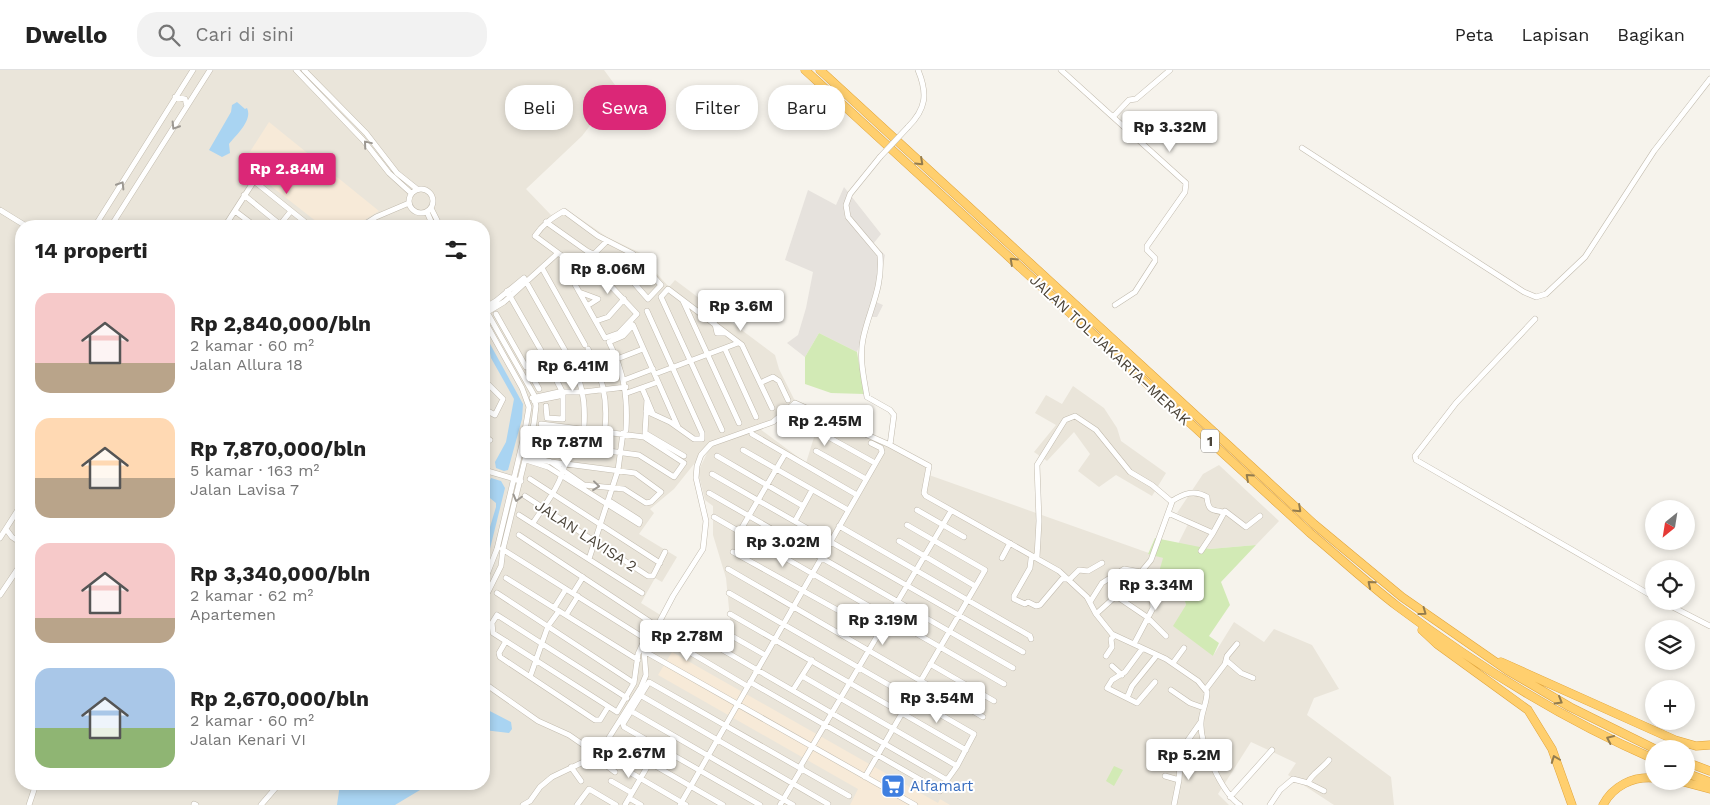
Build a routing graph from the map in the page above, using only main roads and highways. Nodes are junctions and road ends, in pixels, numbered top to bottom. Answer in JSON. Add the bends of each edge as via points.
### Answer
{"nodes":[{"id":1,"x":805,"y":70,"type":"edge"},
{"id":2,"x":820,"y":70,"type":"edge"},
{"id":3,"x":1395,"y":604,"type":"junction"},
{"id":4,"x":1473,"y":648,"type":"junction"},
{"id":5,"x":1645,"y":744,"type":"edge"},
{"id":6,"x":1710,"y":745,"type":"edge"},
{"id":7,"x":1645,"y":755,"type":"edge"},
{"id":8,"x":1695,"y":765,"type":"edge"},
{"id":9,"x":1710,"y":771,"type":"edge"},
{"id":10,"x":1695,"y":776,"type":"edge"},
{"id":11,"x":1645,"y":779,"type":"edge"},
{"id":12,"x":1710,"y":782,"type":"edge"},
{"id":13,"x":1695,"y":785,"type":"edge"},
{"id":14,"x":1710,"y":789,"type":"edge"},
{"id":15,"x":1572,"y":805,"type":"edge"},
{"id":16,"x":1603,"y":805,"type":"edge"}],
"edges":[{"from":3,"to":1,"type":"highway","name":"JALAN TOL JAKARTA–MERAK","number":"1","one_way":true,"via":[[1310,533]]},
{"from":2,"to":4,"type":"highway","name":"JALAN TOL JAKARTA–MERAK","number":"1","one_way":true,"via":[[1314,524],[1402,597]]},
{"from":7,"to":3,"type":"highway","name":"JALAN TOL JAKARTA–MERAK","number":"1","one_way":true,"via":[[1564,715],[1482,666]]},
{"from":15,"to":3,"type":"highway","one_way":true,"via":[[1552,750],[1528,710],[1437,644]]},
{"from":4,"to":5,"type":"highway","name":"JALAN TOL JAKARTA–MERAK","number":"1","one_way":true,"via":[[1570,707]]},
{"from":4,"to":6,"type":"highway","via":[[1675,740],[1696,746]]},
{"from":8,"to":9,"type":"highway"},
{"from":10,"to":12,"type":"highway"},
{"from":11,"to":16,"type":"highway","via":[[1622,784],[1612,791]]},
{"from":13,"to":14,"type":"highway"}]}
